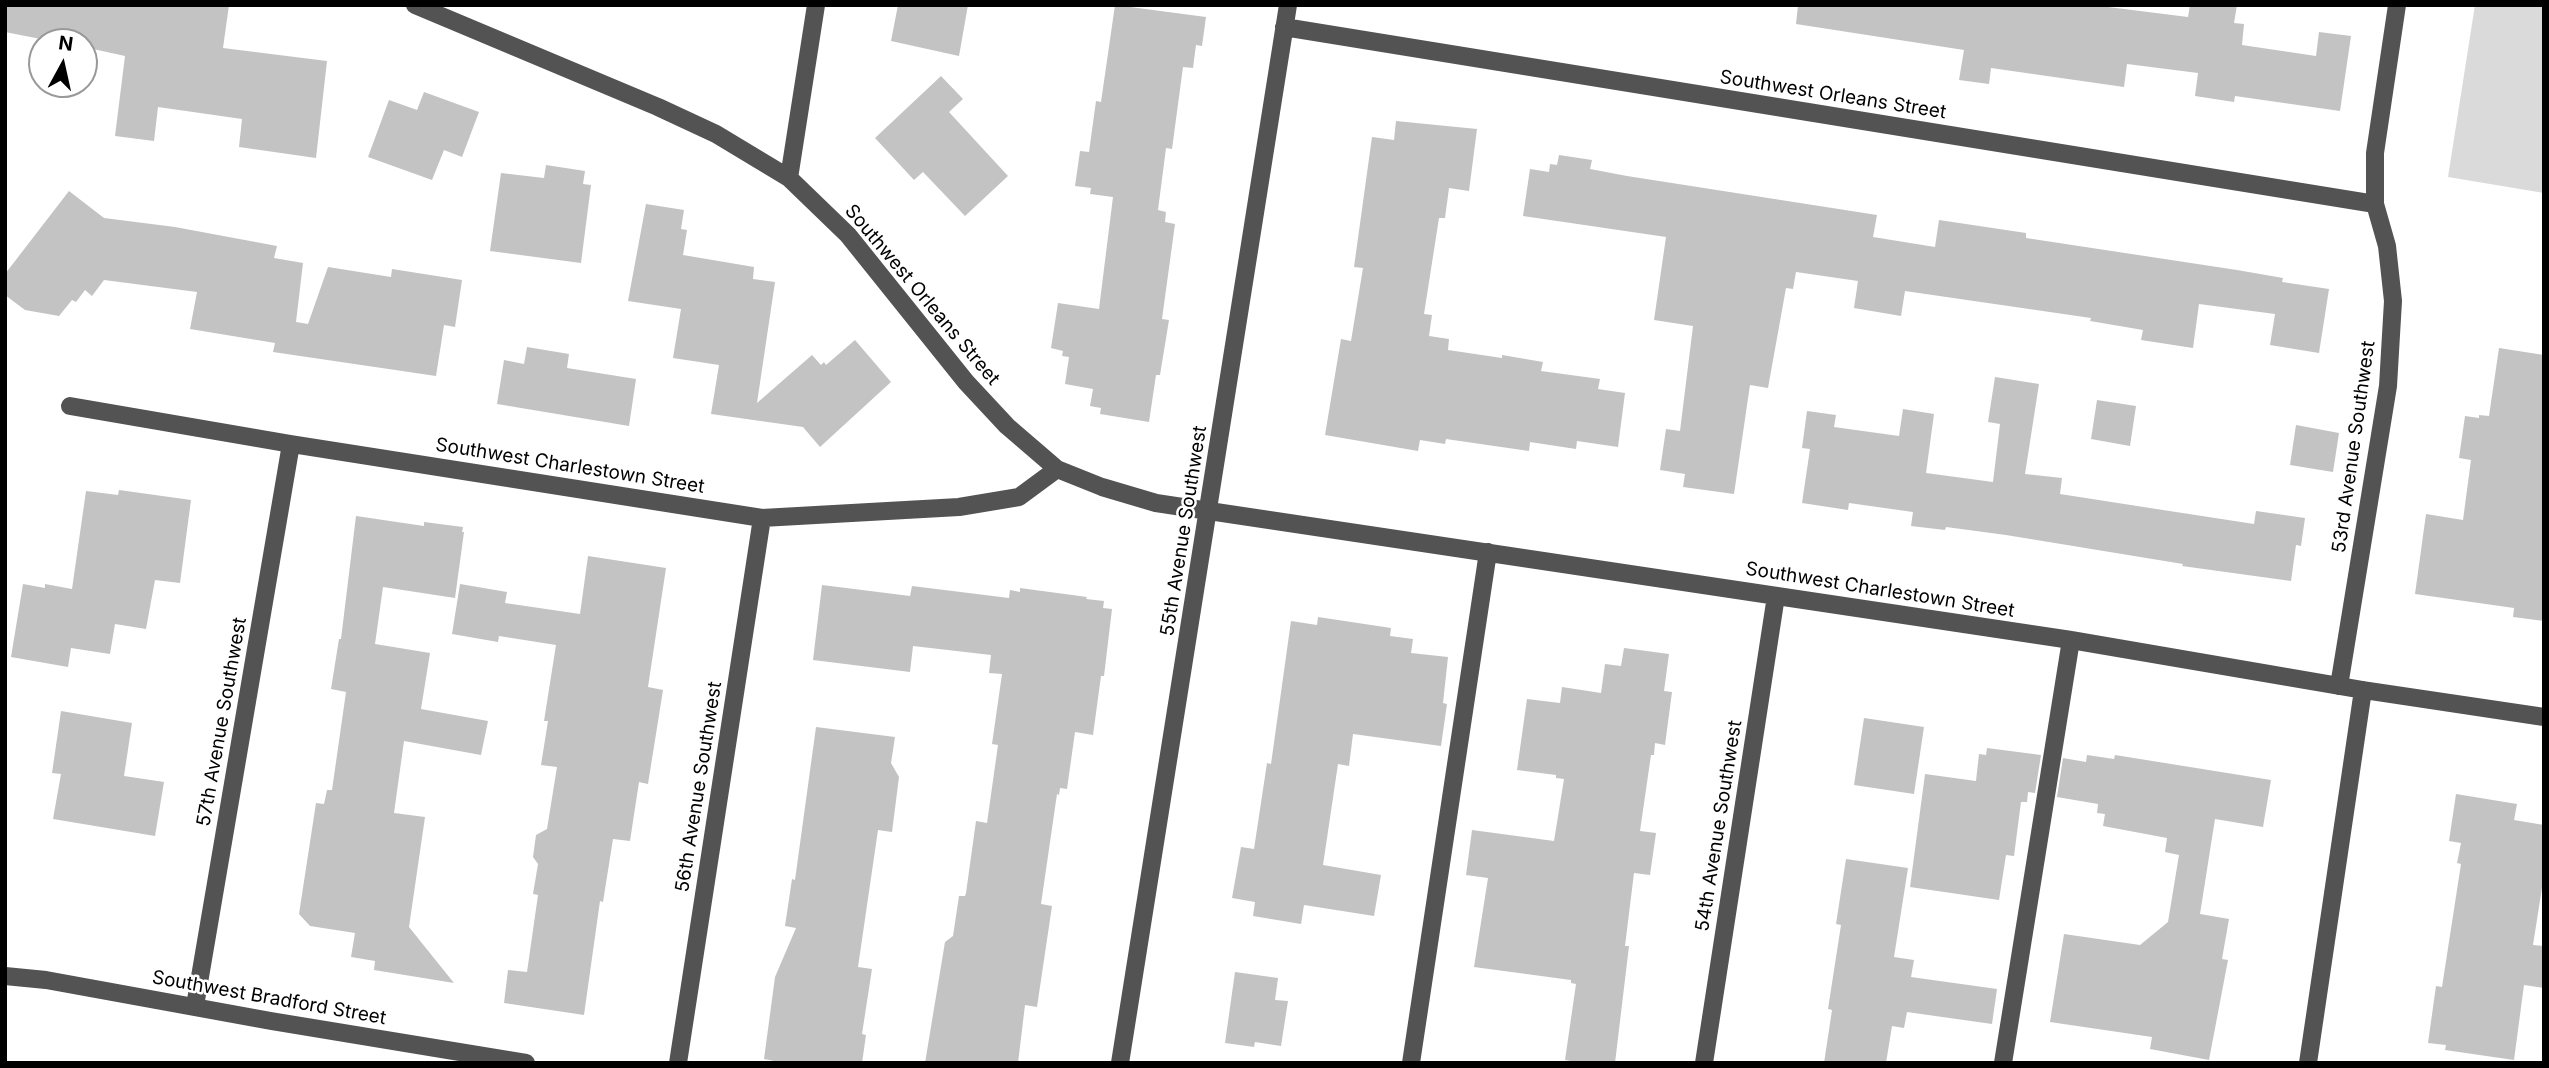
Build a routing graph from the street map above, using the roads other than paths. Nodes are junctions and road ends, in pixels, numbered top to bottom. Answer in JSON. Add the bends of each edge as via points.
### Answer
{"nodes":[{"id":1,"x":415,"y":5,"type":"edge"},
{"id":2,"x":816,"y":5,"type":"edge"},
{"id":3,"x":1288,"y":5,"type":"edge"},
{"id":4,"x":2397,"y":5,"type":"edge"},
{"id":5,"x":1284,"y":27,"type":"junction"},
{"id":6,"x":789,"y":178,"type":"junction"},
{"id":7,"x":2375,"y":204,"type":"junction"},
{"id":8,"x":70,"y":406,"type":"dead end"},
{"id":9,"x":291,"y":444,"type":"junction"},
{"id":10,"x":1057,"y":468,"type":"junction"},
{"id":11,"x":1209,"y":511,"type":"junction"},
{"id":12,"x":762,"y":518,"type":"junction"},
{"id":13,"x":1488,"y":552,"type":"junction"},
{"id":14,"x":1776,"y":596,"type":"junction"},
{"id":15,"x":2071,"y":640,"type":"junction"},
{"id":16,"x":2339,"y":686,"type":"junction"},
{"id":17,"x":2363,"y":690,"type":"junction"},
{"id":18,"x":2544,"y":717,"type":"edge"},
{"id":19,"x":5,"y":976,"type":"edge"},
{"id":20,"x":195,"y":1006,"type":"junction"},
{"id":21,"x":526,"y":1063,"type":"edge"},
{"id":22,"x":678,"y":1063,"type":"edge"},
{"id":23,"x":1120,"y":1063,"type":"edge"},
{"id":24,"x":1411,"y":1063,"type":"edge"},
{"id":25,"x":1704,"y":1063,"type":"edge"},
{"id":26,"x":2003,"y":1063,"type":"edge"},
{"id":27,"x":2308,"y":1063,"type":"edge"}],
"edges":[{"from":1,"to":6,"type":"street","name":"Southwest Orleans Street","via":[[659,107],[716,134]]},
{"from":2,"to":6,"type":"street"},
{"from":3,"to":5,"type":"street","name":"55th Avenue Southwest"},
{"from":4,"to":7,"type":"street","name":"53rd Avenue Southwest","via":[[2375,153]]},
{"from":5,"to":7,"type":"street","name":"Southwest Orleans Street"},
{"from":5,"to":11,"type":"street","name":"55th Avenue Southwest"},
{"from":6,"to":10,"type":"street","name":"Southwest Orleans Street","via":[[848,235],[966,382],[1007,426]]},
{"from":7,"to":16,"type":"street","name":"53rd Avenue Southwest","via":[[2387,246],[2393,301],[2388,386]]},
{"from":8,"to":9,"type":"street","name":"Southwest Charlestown Street"},
{"from":9,"to":12,"type":"street","name":"Southwest Charlestown Street"},
{"from":9,"to":20,"type":"street","name":"57th Avenue Southwest"},
{"from":10,"to":11,"type":"street","name":"Southwest Orleans Street","via":[[1156,503]]},
{"from":10,"to":12,"type":"street","name":"Southwest Charlestown Street","via":[[1019,498],[959,507]]},
{"from":11,"to":13,"type":"street","name":"Southwest Charlestown Street"},
{"from":11,"to":23,"type":"street","name":"55th Avenue Southwest"},
{"from":12,"to":22,"type":"street","name":"56th Avenue Southwest"},
{"from":13,"to":14,"type":"street","name":"Southwest Charlestown Street"},
{"from":13,"to":24,"type":"street"},
{"from":14,"to":15,"type":"street","name":"Southwest Charlestown Street"},
{"from":14,"to":25,"type":"street","name":"54th Avenue Southwest"},
{"from":15,"to":16,"type":"street","name":"Southwest Charlestown Street"},
{"from":15,"to":26,"type":"street"},
{"from":16,"to":17,"type":"street","name":"Southwest Charlestown Street"},
{"from":17,"to":18,"type":"street","name":"Southwest Charlestown Street"},
{"from":17,"to":27,"type":"street"},
{"from":19,"to":20,"type":"street","name":"Southwest Bradford Street"},
{"from":20,"to":21,"type":"street","name":"Southwest Bradford Street"}]}
